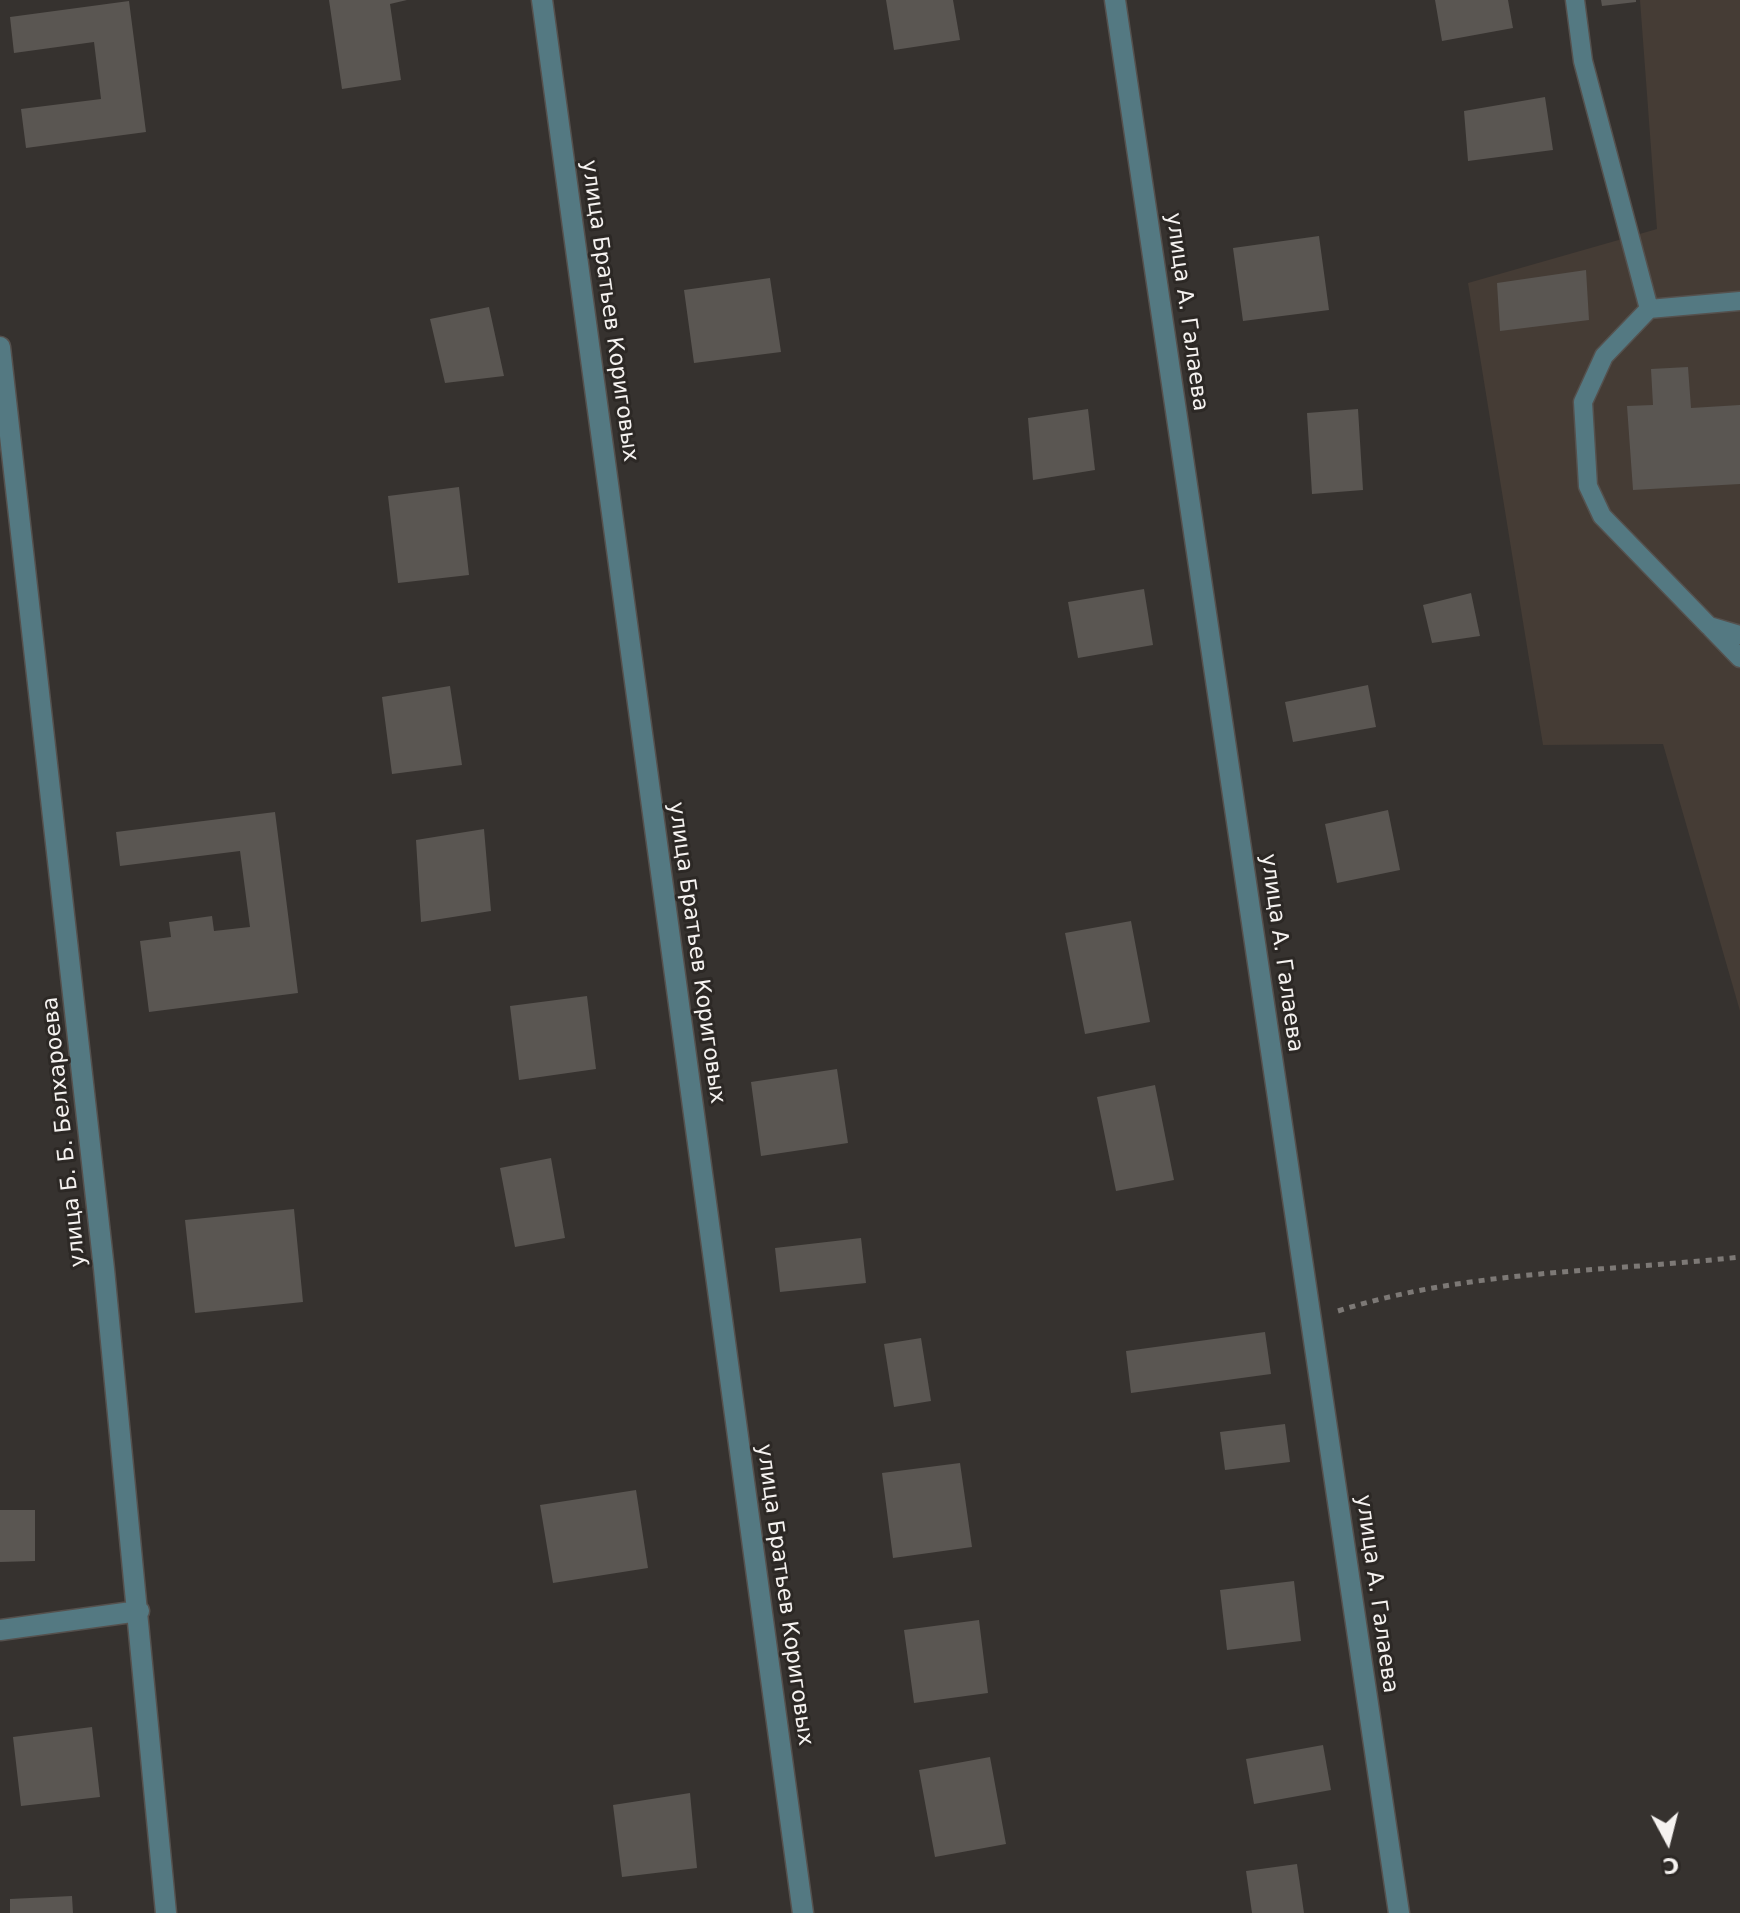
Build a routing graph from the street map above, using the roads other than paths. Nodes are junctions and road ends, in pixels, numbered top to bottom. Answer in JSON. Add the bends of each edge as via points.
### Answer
{"nodes":[{"id":1,"x":542,"y":0,"type":"edge"},
{"id":2,"x":1115,"y":0,"type":"edge"},
{"id":3,"x":1575,"y":0,"type":"edge"},
{"id":4,"x":1740,"y":301,"type":"edge"},
{"id":5,"x":1649,"y":309,"type":"junction"},
{"id":6,"x":0,"y":347,"type":"edge"},
{"id":7,"x":1709,"y":626,"type":"junction"},
{"id":8,"x":1740,"y":635,"type":"edge"},
{"id":9,"x":1740,"y":658,"type":"edge"},
{"id":10,"x":139,"y":1611,"type":"junction"},
{"id":11,"x":0,"y":1630,"type":"edge"},
{"id":12,"x":166,"y":1913,"type":"edge"},
{"id":13,"x":803,"y":1913,"type":"edge"},
{"id":14,"x":1399,"y":1913,"type":"edge"}],
"edges":[{"from":1,"to":13,"type":"street","name":"улица Братьев Кориговых"},
{"from":2,"to":14,"type":"street","name":"улица А. Галаева"},
{"from":3,"to":5,"type":"lane","via":[[1583,61]]},
{"from":4,"to":5,"type":"lane"},
{"from":5,"to":7,"type":"lane","via":[[1604,356],[1583,402],[1588,486],[1602,516]]},
{"from":6,"to":10,"type":"street","name":"улица Б. Б. Белхароева"},
{"from":7,"to":8,"type":"lane"},
{"from":7,"to":9,"type":"lane"},
{"from":10,"to":11,"type":"street"},
{"from":10,"to":12,"type":"street","name":"улица Б. Б. Белхароева"}]}
